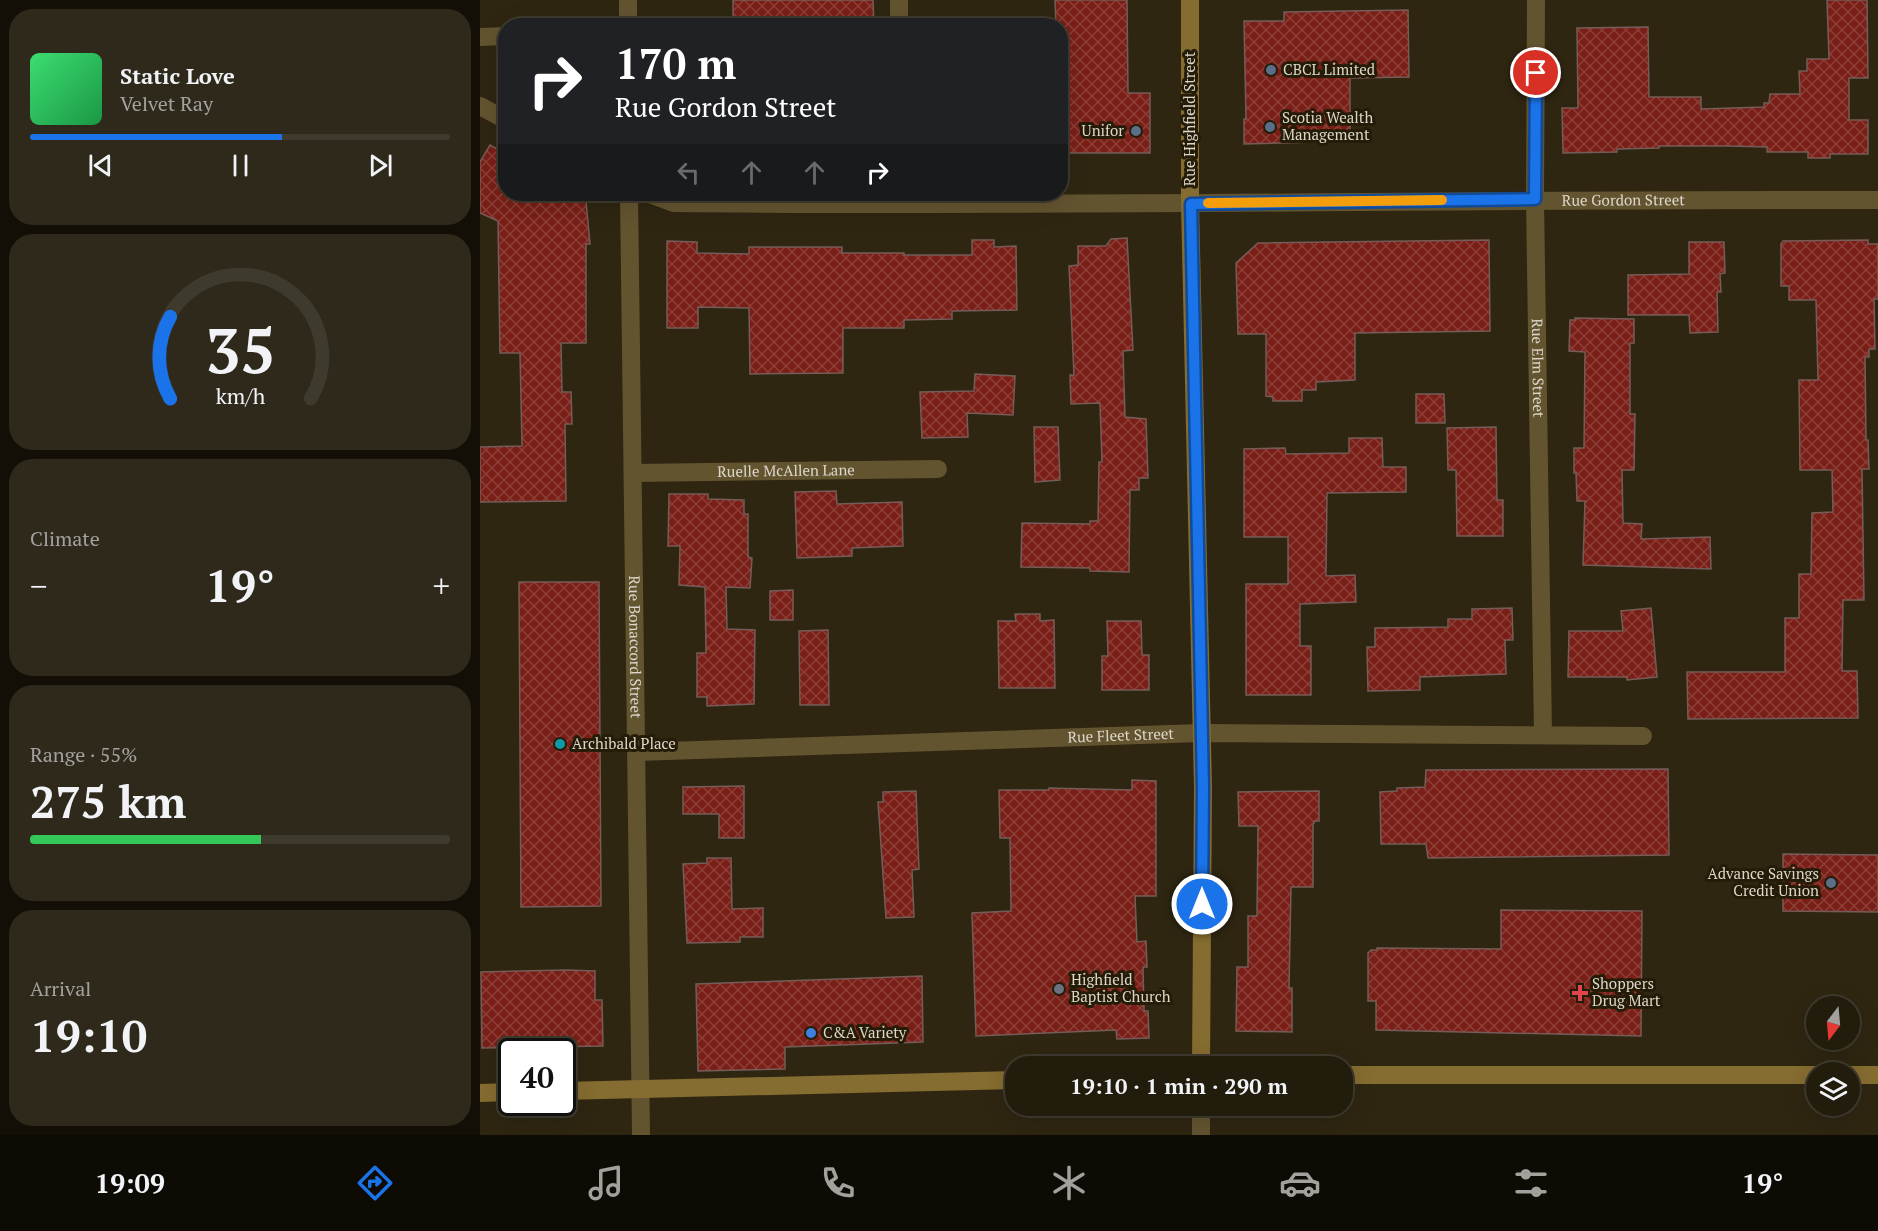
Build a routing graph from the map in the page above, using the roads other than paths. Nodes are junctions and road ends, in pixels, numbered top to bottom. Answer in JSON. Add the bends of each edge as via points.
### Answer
{"nodes":[{"id":1,"x":628,"y":0,"type":"edge"},
{"id":2,"x":899,"y":0,"type":"edge"},
{"id":3,"x":1190,"y":0,"type":"edge"},
{"id":4,"x":1536,"y":0,"type":"edge"},
{"id":5,"x":628,"y":18,"type":"edge"},
{"id":6,"x":899,"y":18,"type":"edge"},
{"id":7,"x":498,"y":36,"type":"edge"},
{"id":8,"x":480,"y":37,"type":"edge"},
{"id":9,"x":480,"y":106,"type":"edge"},
{"id":10,"x":498,"y":116,"type":"edge"},
{"id":11,"x":1535,"y":199,"type":"junction"},
{"id":12,"x":1878,"y":200,"type":"edge"},
{"id":13,"x":629,"y":201,"type":"edge"},
{"id":14,"x":669,"y":201,"type":"edge"},
{"id":15,"x":787,"y":201,"type":"edge"},
{"id":16,"x":1016,"y":201,"type":"edge"},
{"id":17,"x":1191,"y":204,"type":"junction"},
{"id":18,"x":938,"y":469,"type":"dead end"},
{"id":19,"x":634,"y":473,"type":"junction"},
{"id":20,"x":1200,"y":733,"type":"junction"},
{"id":21,"x":1543,"y":735,"type":"junction"},
{"id":22,"x":1643,"y":736,"type":"dead end"},
{"id":23,"x":637,"y":752,"type":"junction"},
{"id":24,"x":1201,"y":1056,"type":"edge"},
{"id":25,"x":1353,"y":1075,"type":"edge"},
{"id":26,"x":1806,"y":1075,"type":"edge"},
{"id":27,"x":1860,"y":1075,"type":"edge"},
{"id":28,"x":1878,"y":1075,"type":"edge"},
{"id":29,"x":1005,"y":1080,"type":"edge"},
{"id":30,"x":640,"y":1089,"type":"junction"},
{"id":31,"x":576,"y":1091,"type":"edge"},
{"id":32,"x":498,"y":1092,"type":"edge"},
{"id":33,"x":480,"y":1093,"type":"edge"},
{"id":34,"x":1201,"y":1116,"type":"edge"},
{"id":35,"x":641,"y":1135,"type":"edge"},
{"id":36,"x":1201,"y":1135,"type":"edge"}],
"edges":[{"from":1,"to":5,"type":"street"},
{"from":2,"to":6,"type":"street"},
{"from":3,"to":17,"type":"street","name":"Rue Highfield Street"},
{"from":4,"to":11,"type":"street","name":"Rue Elm Street"},
{"from":7,"to":8,"type":"street"},
{"from":9,"to":10,"type":"street"},
{"from":11,"to":12,"type":"street","name":"Rue Gordon Street"},
{"from":11,"to":17,"type":"street","name":"Rue Gordon Street"},
{"from":11,"to":21,"type":"street","name":"Rue Elm Street"},
{"from":13,"to":19,"type":"street","name":"Rue Bonaccord Street"},
{"from":14,"to":15,"type":"street","name":"Rue Gordon Street"},
{"from":16,"to":17,"type":"street","name":"Rue Gordon Street"},
{"from":17,"to":20,"type":"street","name":"Rue Highfield Street"},
{"from":18,"to":19,"type":"street","name":"Ruelle McAllen Lane"},
{"from":19,"to":23,"type":"street","name":"Rue Bonaccord Street"},
{"from":20,"to":21,"type":"street","name":"Rue Fleet Street"},
{"from":20,"to":23,"type":"street","name":"Rue Fleet Street"},
{"from":20,"to":24,"type":"street","name":"Rue Highfield Street"},
{"from":21,"to":22,"type":"street","name":"Rue Fleet Street"},
{"from":23,"to":30,"type":"street","name":"Rue Bonaccord Street"},
{"from":25,"to":26,"type":"street"},
{"from":27,"to":28,"type":"street"},
{"from":29,"to":30,"type":"street"},
{"from":30,"to":31,"type":"street"},
{"from":30,"to":35,"type":"street","name":"Rue Bonaccord Street"},
{"from":32,"to":33,"type":"street"},
{"from":34,"to":36,"type":"street"}]}
